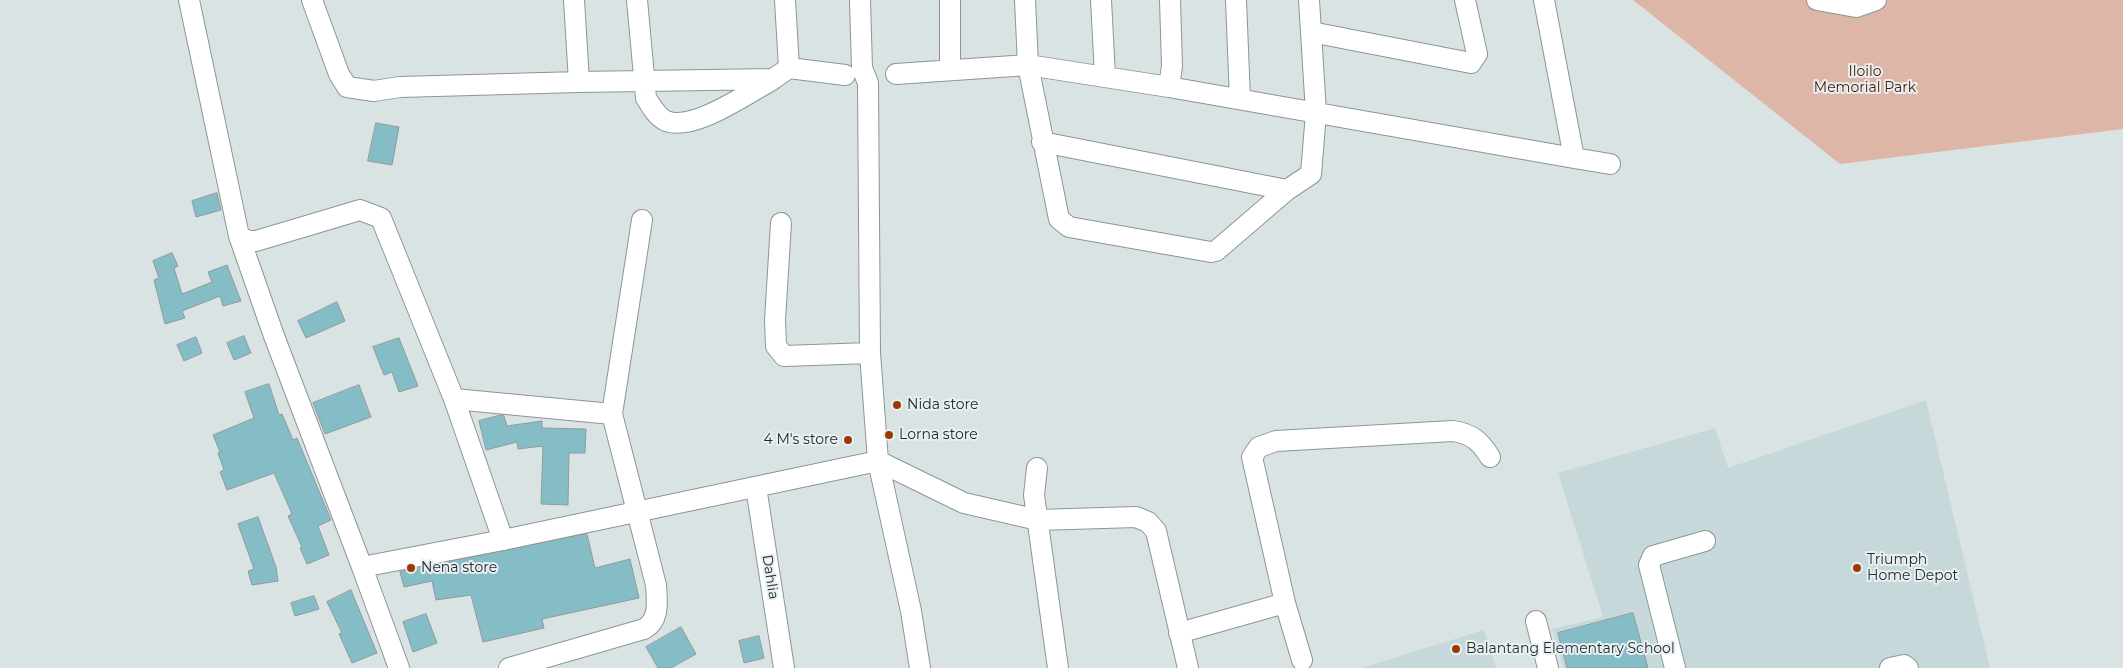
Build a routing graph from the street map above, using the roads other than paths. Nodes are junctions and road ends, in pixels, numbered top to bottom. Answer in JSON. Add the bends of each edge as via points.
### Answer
{"nodes":[{"id":1,"x":189,"y":0,"type":"edge"},
{"id":2,"x":312,"y":0,"type":"edge"},
{"id":3,"x":574,"y":0,"type":"edge"},
{"id":4,"x":637,"y":0,"type":"edge"},
{"id":5,"x":785,"y":0,"type":"edge"},
{"id":6,"x":860,"y":0,"type":"edge"},
{"id":7,"x":873,"y":0,"type":"edge"},
{"id":8,"x":950,"y":0,"type":"edge"},
{"id":9,"x":1025,"y":0,"type":"edge"},
{"id":10,"x":1101,"y":0,"type":"edge"},
{"id":11,"x":1170,"y":0,"type":"edge"},
{"id":12,"x":1236,"y":0,"type":"edge"},
{"id":13,"x":1309,"y":0,"type":"edge"},
{"id":14,"x":1466,"y":0,"type":"edge"},
{"id":15,"x":1544,"y":0,"type":"edge"},
{"id":16,"x":1817,"y":0,"type":"edge"},
{"id":17,"x":1876,"y":0,"type":"edge"},
{"id":18,"x":1856,"y":3,"type":"edge"},
{"id":19,"x":1311,"y":32,"type":"junction"},
{"id":20,"x":868,"y":59,"type":"junction"},
{"id":21,"x":1028,"y":65,"type":"junction"},
{"id":22,"x":950,"y":69,"type":"junction"},
{"id":23,"x":781,"y":74,"type":"junction"},
{"id":24,"x":896,"y":74,"type":"dead end"},
{"id":25,"x":846,"y":75,"type":"dead end"},
{"id":26,"x":1105,"y":76,"type":"junction"},
{"id":27,"x":643,"y":81,"type":"junction"},
{"id":28,"x":579,"y":82,"type":"junction"},
{"id":29,"x":1169,"y":87,"type":"junction"},
{"id":30,"x":1240,"y":99,"type":"junction"},
{"id":31,"x":1316,"y":113,"type":"junction"},
{"id":32,"x":1042,"y":142,"type":"junction"},
{"id":33,"x":1574,"y":158,"type":"junction"},
{"id":34,"x":1610,"y":164,"type":"dead end"},
{"id":35,"x":1287,"y":190,"type":"junction"},
{"id":36,"x":642,"y":220,"type":"dead end"},
{"id":37,"x":781,"y":223,"type":"dead end"},
{"id":38,"x":239,"y":236,"type":"junction"},
{"id":39,"x":870,"y":353,"type":"junction"},
{"id":40,"x":454,"y":400,"type":"junction"},
{"id":41,"x":612,"y":414,"type":"junction"},
{"id":42,"x":1490,"y":457,"type":"dead end"},
{"id":43,"x":878,"y":460,"type":"junction"},
{"id":44,"x":1037,"y":468,"type":"dead end"},
{"id":45,"x":756,"y":486,"type":"junction"},
{"id":46,"x":638,"y":512,"type":"junction"},
{"id":47,"x":1038,"y":520,"type":"junction"},
{"id":48,"x":504,"y":540,"type":"junction"},
{"id":49,"x":1705,"y":541,"type":"dead end"},
{"id":50,"x":362,"y":567,"type":"junction"},
{"id":51,"x":1285,"y":603,"type":"junction"},
{"id":52,"x":1536,"y":621,"type":"dead end"},
{"id":53,"x":1179,"y":633,"type":"junction"},
{"id":54,"x":1302,"y":660,"type":"dead end"},
{"id":55,"x":399,"y":668,"type":"edge"},
{"id":56,"x":509,"y":668,"type":"edge"},
{"id":57,"x":784,"y":668,"type":"edge"},
{"id":58,"x":920,"y":668,"type":"edge"},
{"id":59,"x":1058,"y":668,"type":"edge"},
{"id":60,"x":1188,"y":668,"type":"edge"},
{"id":61,"x":1548,"y":668,"type":"edge"},
{"id":62,"x":1675,"y":668,"type":"edge"},
{"id":63,"x":1890,"y":668,"type":"edge"},
{"id":64,"x":1908,"y":668,"type":"edge"}],
"edges":[{"from":1,"to":38,"type":"street"},
{"from":2,"to":28,"type":"street","via":[[339,74],[347,87],[374,91],[400,87]]},
{"from":3,"to":28,"type":"street"},
{"from":4,"to":27,"type":"street"},
{"from":5,"to":23,"type":"street"},
{"from":6,"to":20,"type":"street"},
{"from":7,"to":20,"type":"street"},
{"from":8,"to":22,"type":"street"},
{"from":9,"to":21,"type":"street"},
{"from":10,"to":26,"type":"street"},
{"from":11,"to":29,"type":"street","via":[[1172,66]]},
{"from":12,"to":30,"type":"street"},
{"from":13,"to":19,"type":"street"},
{"from":14,"to":19,"type":"street","via":[[1477,54],[1471,63]]},
{"from":15,"to":33,"type":"street"},
{"from":16,"to":18,"type":"street"},
{"from":17,"to":18,"type":"street"},
{"from":19,"to":31,"type":"street"},
{"from":20,"to":39,"type":"street","via":[[875,69],[868,83]]},
{"from":21,"to":22,"type":"street"},
{"from":21,"to":26,"type":"street"},
{"from":21,"to":32,"type":"street"},
{"from":22,"to":24,"type":"street"},
{"from":23,"to":25,"type":"street"},
{"from":23,"to":27,"type":"street"},
{"from":23,"to":27,"type":"street","via":[[711,115],[675,122],[665,121],[654,111],[646,98]]},
{"from":26,"to":29,"type":"street"},
{"from":27,"to":28,"type":"street"},
{"from":29,"to":30,"type":"street"},
{"from":30,"to":31,"type":"street"},
{"from":31,"to":33,"type":"street"},
{"from":31,"to":35,"type":"street","via":[[1311,174]]},
{"from":32,"to":35,"type":"street"},
{"from":32,"to":35,"type":"street","via":[[1058,219],[1069,226],[1213,252]]},
{"from":33,"to":34,"type":"street"},
{"from":36,"to":41,"type":"street"},
{"from":37,"to":39,"type":"street","via":[[776,346],[784,356]]},
{"from":38,"to":40,"type":"street","via":[[256,241],[360,210],[381,218]]},
{"from":38,"to":50,"type":"street"},
{"from":39,"to":43,"type":"street"},
{"from":40,"to":41,"type":"street"},
{"from":40,"to":48,"type":"street"},
{"from":41,"to":46,"type":"street"},
{"from":42,"to":51,"type":"street","via":[[1480,441],[1466,433],[1453,431],[1276,441],[1259,447],[1252,457]]},
{"from":43,"to":45,"type":"street"},
{"from":43,"to":47,"type":"street","via":[[964,503]]},
{"from":43,"to":58,"type":"street"},
{"from":44,"to":47,"type":"street","via":[[1034,495]]},
{"from":45,"to":46,"type":"street"},
{"from":45,"to":57,"type":"street","name":"Dahlia"},
{"from":46,"to":48,"type":"street"},
{"from":46,"to":56,"type":"street","via":[[656,585],[658,604],[651,625],[644,630]]},
{"from":47,"to":53,"type":"street","via":[[1136,517],[1148,522],[1156,531]]},
{"from":47,"to":59,"type":"street"},
{"from":48,"to":50,"type":"street"},
{"from":49,"to":62,"type":"street","via":[[1653,556],[1649,565]]},
{"from":50,"to":55,"type":"street"},
{"from":51,"to":53,"type":"street"},
{"from":51,"to":54,"type":"street"},
{"from":52,"to":61,"type":"street"},
{"from":53,"to":60,"type":"street"},
{"from":63,"to":64,"type":"street","via":[[1904,665]]}]}
